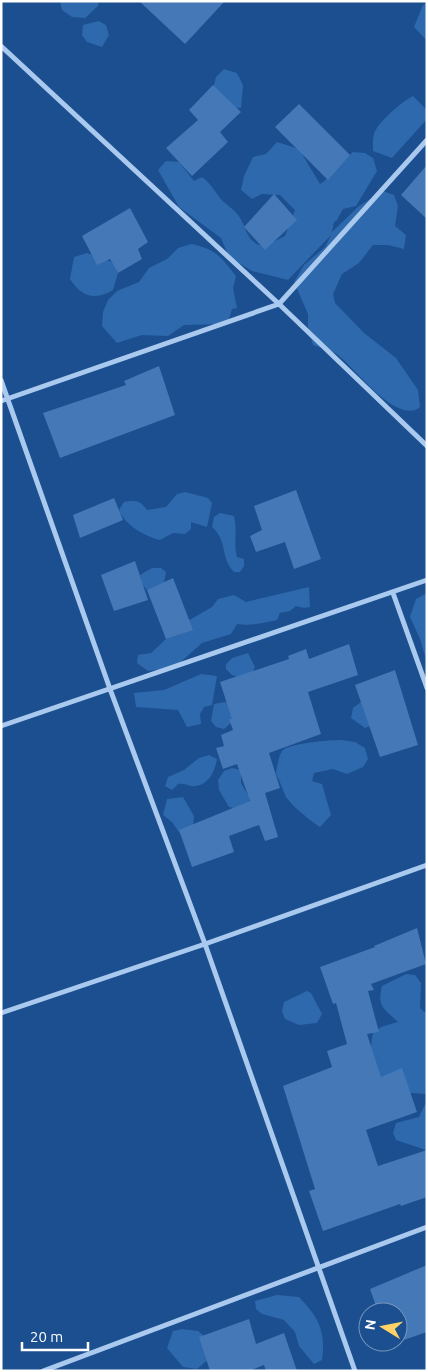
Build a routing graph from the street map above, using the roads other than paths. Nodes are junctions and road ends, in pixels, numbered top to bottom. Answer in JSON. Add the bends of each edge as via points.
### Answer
{"nodes":[{"id":1,"x":1,"y":46,"type":"edge"},
{"id":2,"x":427,"y":140,"type":"edge"},
{"id":3,"x":279,"y":304,"type":"junction"},
{"id":4,"x":1,"y":380,"type":"edge"},
{"id":5,"x":7,"y":399,"type":"junction"},
{"id":6,"x":1,"y":401,"type":"edge"},
{"id":7,"x":427,"y":446,"type":"edge"},
{"id":8,"x":427,"y":580,"type":"edge"},
{"id":9,"x":393,"y":593,"type":"junction"},
{"id":10,"x":427,"y":688,"type":"edge"},
{"id":11,"x":110,"y":689,"type":"junction"},
{"id":12,"x":1,"y":726,"type":"edge"},
{"id":13,"x":427,"y":865,"type":"edge"},
{"id":14,"x":205,"y":944,"type":"junction"},
{"id":15,"x":1,"y":1013,"type":"edge"},
{"id":16,"x":427,"y":1227,"type":"edge"},
{"id":17,"x":319,"y":1267,"type":"junction"},
{"id":18,"x":43,"y":1371,"type":"edge"},
{"id":19,"x":355,"y":1371,"type":"edge"}],
"edges":[{"from":1,"to":3,"type":"street"},
{"from":2,"to":3,"type":"street"},
{"from":3,"to":5,"type":"street"},
{"from":3,"to":7,"type":"street"},
{"from":4,"to":5,"type":"street"},
{"from":5,"to":6,"type":"street"},
{"from":5,"to":11,"type":"street"},
{"from":8,"to":9,"type":"street"},
{"from":9,"to":10,"type":"street"},
{"from":9,"to":11,"type":"street"},
{"from":11,"to":12,"type":"street"},
{"from":11,"to":14,"type":"street"},
{"from":13,"to":14,"type":"street"},
{"from":14,"to":15,"type":"street"},
{"from":14,"to":17,"type":"street"},
{"from":16,"to":17,"type":"street"},
{"from":17,"to":18,"type":"street"},
{"from":17,"to":19,"type":"street"}]}
